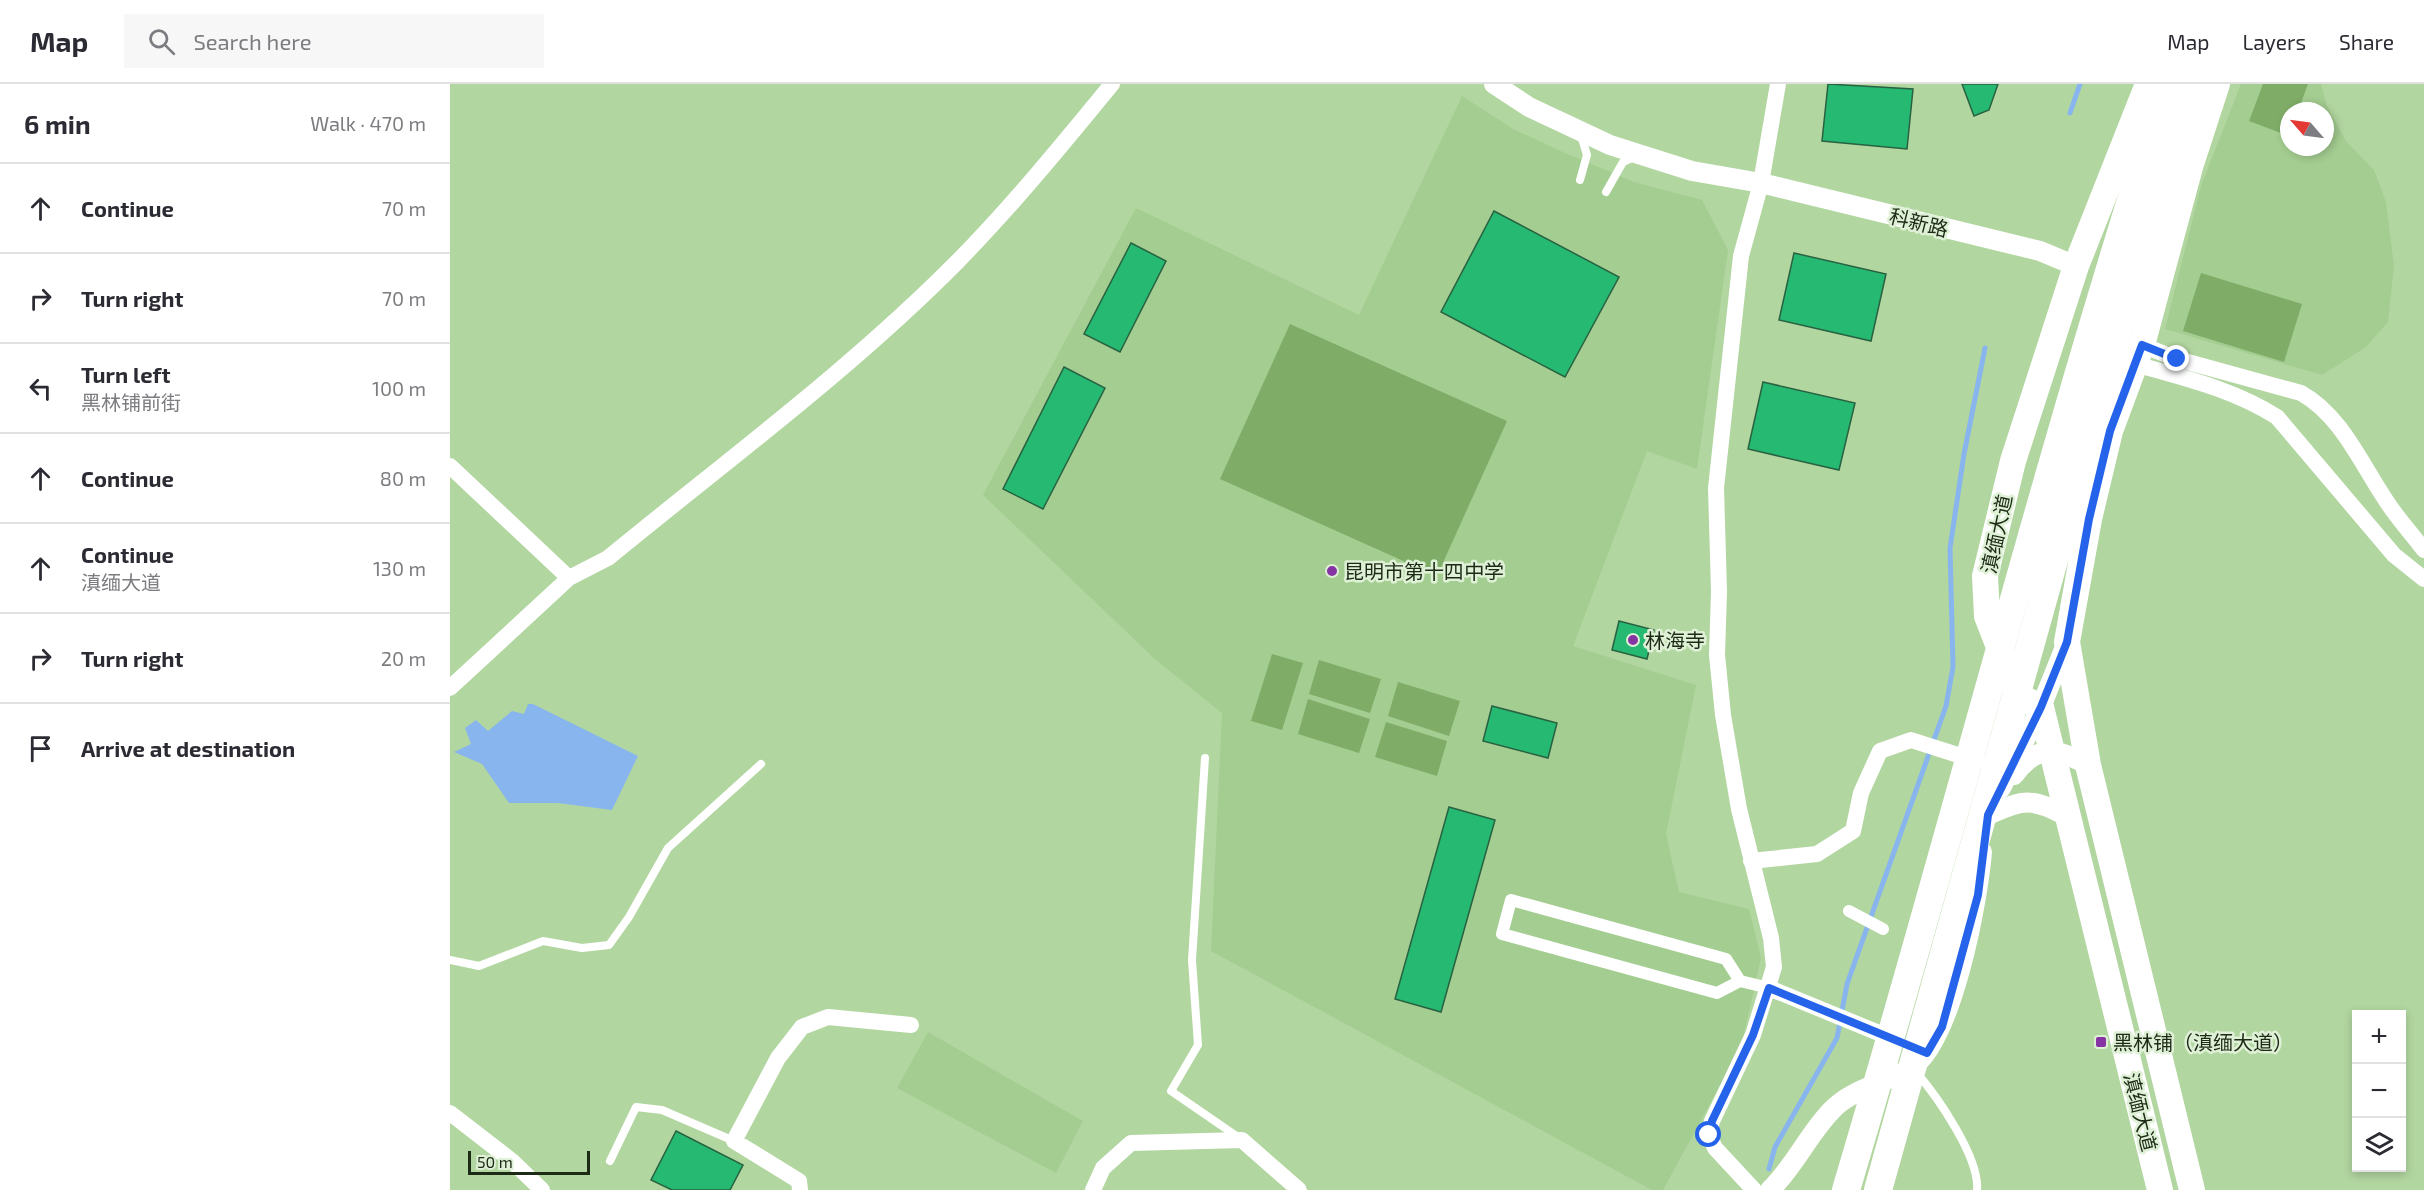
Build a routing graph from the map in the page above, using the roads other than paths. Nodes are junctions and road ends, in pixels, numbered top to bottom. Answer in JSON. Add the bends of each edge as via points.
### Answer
{"nodes":[{"id":1,"x":1112,"y":84,"type":"edge"},
{"id":2,"x":1494,"y":84,"type":"edge"},
{"id":3,"x":1518,"y":84,"type":"edge"},
{"id":4,"x":1778,"y":84,"type":"edge"},
{"id":5,"x":2148,"y":84,"type":"edge"},
{"id":6,"x":2168,"y":84,"type":"edge"},
{"id":7,"x":2194,"y":84,"type":"edge"},
{"id":8,"x":2217,"y":84,"type":"edge"},
{"id":9,"x":1574,"y":128,"type":"junction"},
{"id":10,"x":1643,"y":155,"type":"junction"},
{"id":11,"x":1580,"y":180,"type":"dead end"},
{"id":12,"x":1761,"y":183,"type":"junction"},
{"id":13,"x":1606,"y":192,"type":"dead end"},
{"id":14,"x":2076,"y":266,"type":"junction"},
{"id":15,"x":2138,"y":355,"type":"junction"},
{"id":16,"x":450,"y":466,"type":"edge"},
{"id":17,"x":2424,"y":550,"type":"edge"},
{"id":18,"x":569,"y":578,"type":"junction"},
{"id":19,"x":2424,"y":579,"type":"edge"},
{"id":20,"x":2067,"y":642,"type":"junction"},
{"id":21,"x":450,"y":688,"type":"edge"},
{"id":22,"x":2018,"y":696,"type":"junction"},
{"id":23,"x":2041,"y":707,"type":"junction"},
{"id":24,"x":2052,"y":750,"type":"junction"},
{"id":25,"x":1205,"y":758,"type":"dead end"},
{"id":26,"x":760,"y":764,"type":"dead end"},
{"id":27,"x":2088,"y":765,"type":"junction"},
{"id":28,"x":2001,"y":768,"type":"junction"},
{"id":29,"x":1988,"y":815,"type":"junction"},
{"id":30,"x":2070,"y":818,"type":"junction"},
{"id":31,"x":1751,"y":861,"type":"junction"},
{"id":32,"x":1849,"y":911,"type":"dead end"},
{"id":33,"x":1883,"y":929,"type":"dead end"},
{"id":34,"x":450,"y":960,"type":"edge"},
{"id":35,"x":1740,"y":981,"type":"junction"},
{"id":36,"x":1769,"y":988,"type":"junction"},
{"id":37,"x":911,"y":1025,"type":"dead end"},
{"id":38,"x":1927,"y":1053,"type":"junction"},
{"id":39,"x":1912,"y":1068,"type":"junction"},
{"id":40,"x":450,"y":1113,"type":"edge"},
{"id":41,"x":1242,"y":1140,"type":"junction"},
{"id":42,"x":734,"y":1141,"type":"junction"},
{"id":43,"x":610,"y":1161,"type":"dead end"},
{"id":44,"x":542,"y":1190,"type":"edge"},
{"id":45,"x":800,"y":1190,"type":"edge"},
{"id":46,"x":1093,"y":1190,"type":"edge"},
{"id":47,"x":1299,"y":1190,"type":"edge"},
{"id":48,"x":1754,"y":1190,"type":"edge"},
{"id":49,"x":1770,"y":1190,"type":"edge"},
{"id":50,"x":1846,"y":1190,"type":"edge"},
{"id":51,"x":1878,"y":1190,"type":"edge"},
{"id":52,"x":1977,"y":1190,"type":"edge"},
{"id":53,"x":2160,"y":1190,"type":"edge"},
{"id":54,"x":2192,"y":1190,"type":"edge"}],
"edges":[{"from":1,"to":18,"type":"street","via":[[1042,170],[957,262],[858,354],[608,558]]},
{"from":2,"to":9,"type":"street","name":"科新路","via":[[1529,107]]},
{"from":3,"to":12,"type":"street","name":"科新路","via":[[1615,132]]},
{"from":4,"to":12,"type":"street"},
{"from":5,"to":14,"type":"main road","name":"滇缅大道"},
{"from":6,"to":50,"type":"highway","via":[[2024,562]]},
{"from":7,"to":51,"type":"highway","via":[[2120,324]]},
{"from":8,"to":15,"type":"main road","name":"滇缅大道"},
{"from":9,"to":10,"type":"street","name":"科新路"},
{"from":9,"to":11,"type":"lane","via":[[1587,148]]},
{"from":10,"to":12,"type":"street","name":"科新路","via":[[1692,171]]},
{"from":10,"to":13,"type":"lane","via":[[1623,162]]},
{"from":12,"to":14,"type":"street","name":"科新路","via":[[2040,251]]},
{"from":12,"to":31,"type":"street","via":[[1740,256],[1716,488],[1718,665],[1723,715]]},
{"from":14,"to":22,"type":"main road","name":"滇缅大道","via":[[2013,461],[1985,576],[1987,616]]},
{"from":15,"to":17,"type":"street","via":[[2177,359],[2301,393],[2317,402],[2331,414],[2388,504]]},
{"from":15,"to":19,"type":"street","via":[[2254,402],[2277,417],[2394,555]]},
{"from":15,"to":20,"type":"main road","name":"滇缅大道","via":[[2110,431],[2089,519]]},
{"from":16,"to":18,"type":"street"},
{"from":18,"to":21,"type":"street"},
{"from":20,"to":23,"type":"street"},
{"from":20,"to":27,"type":"main road","name":"滇缅大道"},
{"from":22,"to":23,"type":"main road"},
{"from":22,"to":28,"type":"street"},
{"from":23,"to":24,"type":"main road","name":"滇缅大道"},
{"from":23,"to":29,"type":"street"},
{"from":24,"to":27,"type":"street"},
{"from":24,"to":29,"type":"street","via":[[2026,759]]},
{"from":24,"to":30,"type":"main road","name":"滇缅大道"},
{"from":25,"to":41,"type":"lane","via":[[1192,960],[1198,1045],[1171,1091]]},
{"from":26,"to":34,"type":"lane","via":[[668,848],[609,945],[582,948],[543,941],[479,966]]},
{"from":27,"to":54,"type":"main road","name":"滇缅大道"},
{"from":28,"to":29,"type":"street"},
{"from":28,"to":31,"type":"street","via":[[1911,740],[1880,751],[1861,793],[1853,831],[1817,854]]},
{"from":29,"to":30,"type":"street","via":[[2018,802],[2043,803]]},
{"from":29,"to":38,"type":"street","via":[[1978,895],[1942,1027]]},
{"from":30,"to":53,"type":"main road","name":"滇缅大道"},
{"from":31,"to":36,"type":"street","via":[[1771,938],[1774,967]]},
{"from":32,"to":33,"type":"street"},
{"from":35,"to":35,"type":"street","via":[[1718,993],[1502,934],[1511,900],[1726,959]]},
{"from":35,"to":36,"type":"street"},
{"from":36,"to":38,"type":"street"},
{"from":36,"to":48,"type":"street","via":[[1709,1135],[1715,1148]]},
{"from":37,"to":42,"type":"street","via":[[828,1017],[802,1027],[778,1058]]},
{"from":38,"to":39,"type":"street"},
{"from":39,"to":49,"type":"street","via":[[1860,1090],[1831,1110]]},
{"from":39,"to":52,"type":"lane","via":[[1948,1114],[1976,1174]]},
{"from":40,"to":44,"type":"street"},
{"from":41,"to":46,"type":"street","via":[[1131,1143],[1103,1168]]},
{"from":41,"to":47,"type":"street"},
{"from":42,"to":43,"type":"lane","via":[[662,1110],[636,1107]]},
{"from":42,"to":45,"type":"street","via":[[799,1181]]}]}
